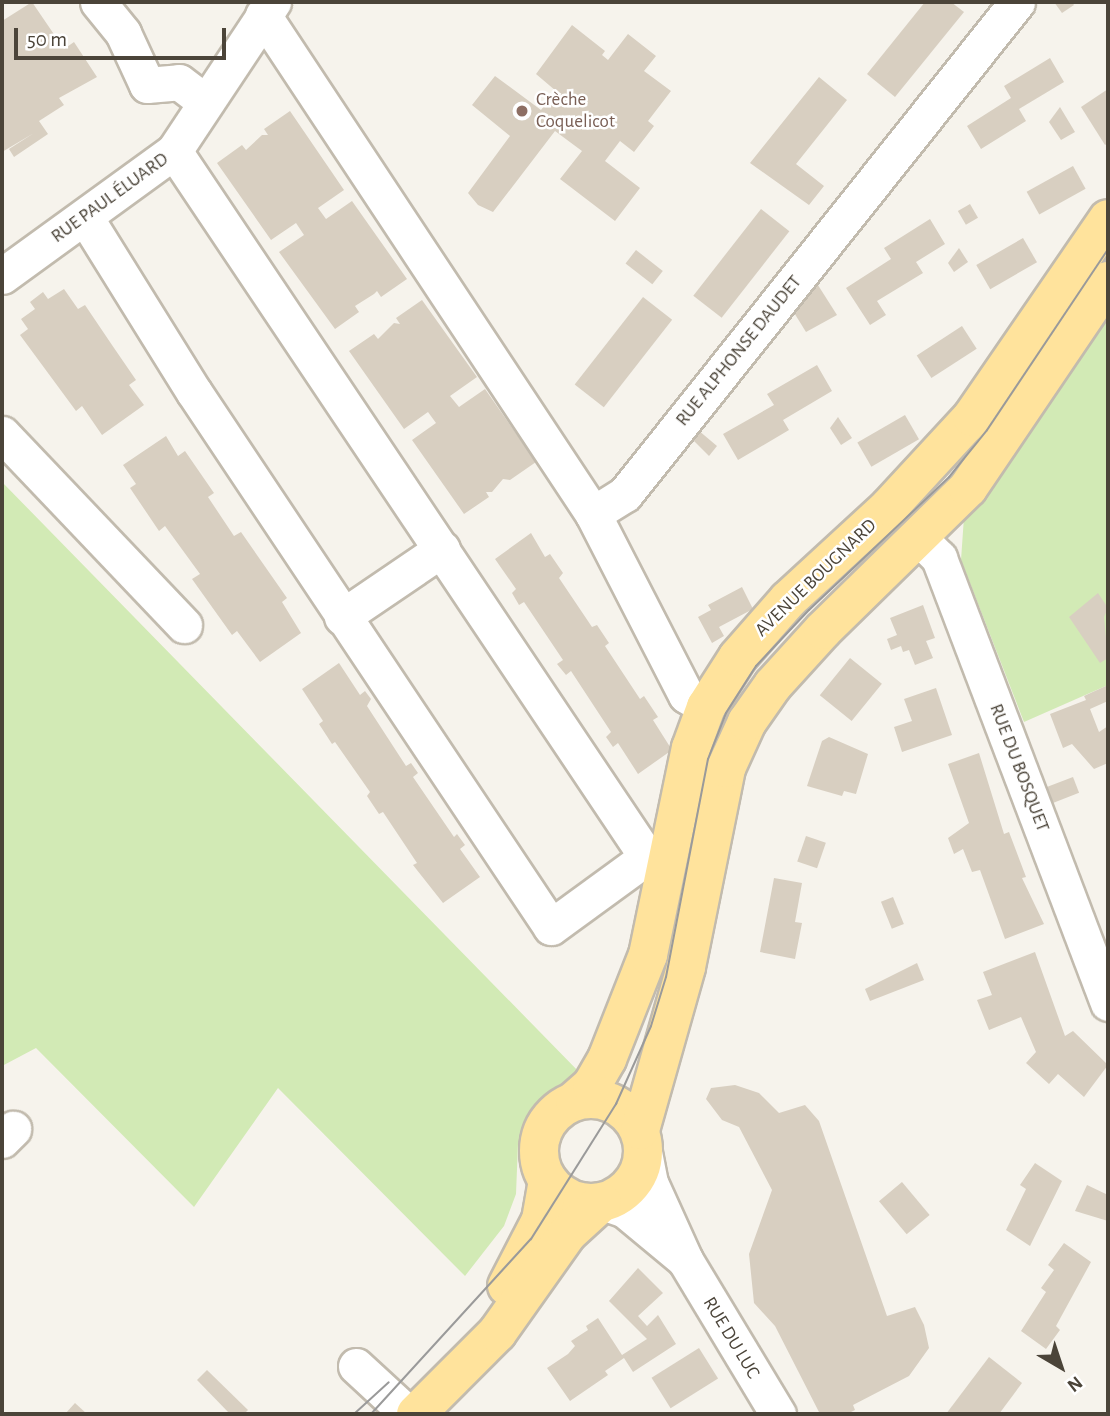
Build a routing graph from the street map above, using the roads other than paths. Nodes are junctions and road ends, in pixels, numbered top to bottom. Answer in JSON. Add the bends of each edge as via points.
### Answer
{"nodes":[{"id":1,"x":97,"y":2,"type":"edge"},
{"id":2,"x":1017,"y":2,"type":"edge"},
{"id":3,"x":268,"y":8,"type":"edge"},
{"id":4,"x":204,"y":101,"type":"junction"},
{"id":5,"x":174,"y":152,"type":"junction"},
{"id":6,"x":85,"y":217,"type":"junction"},
{"id":7,"x":1108,"y":219,"type":"edge"},
{"id":8,"x":2,"y":276,"type":"edge"},
{"id":9,"x":1108,"y":281,"type":"edge"},
{"id":10,"x":2,"y":434,"type":"edge"},
{"id":11,"x":593,"y":514,"type":"junction"},
{"id":12,"x":920,"y":539,"type":"junction"},
{"id":13,"x":442,"y":549,"type":"junction"},
{"id":14,"x":342,"y":617,"type":"junction"},
{"id":15,"x":184,"y":625,"type":"dead end"},
{"id":16,"x":706,"y":707,"type":"junction"},
{"id":17,"x":658,"y":858,"type":"junction"},
{"id":18,"x":1108,"y":1003,"type":"edge"},
{"id":19,"x":575,"y":1100,"type":"junction"},
{"id":20,"x":642,"y":1142,"type":"junction"},
{"id":21,"x":548,"y":1181,"type":"junction"},
{"id":22,"x":602,"y":1202,"type":"junction"},
{"id":23,"x":685,"y":1261,"type":"junction"},
{"id":24,"x":471,"y":1354,"type":"junction"},
{"id":25,"x":356,"y":1366,"type":"dead end"},
{"id":26,"x":408,"y":1414,"type":"edge"},
{"id":27,"x":416,"y":1414,"type":"edge"},
{"id":28,"x":778,"y":1414,"type":"edge"}],
"edges":[{"from":1,"to":4,"type":"street","via":[[122,33],[147,85],[178,82]]},
{"from":2,"to":11,"type":"street","name":"RUE ALPHONSE DAUDET","via":[[625,494]]},
{"from":3,"to":4,"type":"street","name":"RUE PAUL ÉLUARD"},
{"from":3,"to":11,"type":"street"},
{"from":4,"to":5,"type":"street","name":"RUE PAUL ÉLUARD"},
{"from":5,"to":6,"type":"street","name":"RUE PAUL ÉLUARD"},
{"from":5,"to":13,"type":"street"},
{"from":6,"to":8,"type":"street","name":"RUE PAUL ÉLUARD"},
{"from":6,"to":14,"type":"street"},
{"from":7,"to":16,"type":"main road","name":"AVENUE BOUGNARD","via":[[972,417],[889,508],[788,600],[738,657]]},
{"from":9,"to":12,"type":"main road","name":"AVENUE BOUGNARD","via":[[1003,441]]},
{"from":10,"to":15,"type":"street"},
{"from":11,"to":16,"type":"street","via":[[686,695]]},
{"from":12,"to":18,"type":"street","name":"RUE DU BOSQUET","via":[[939,558]]},
{"from":12,"to":20,"type":"main road","name":"AVENUE BOUGNARD","via":[[823,630],[773,685],[747,722],[726,768],[686,967]]},
{"from":13,"to":14,"type":"street"},
{"from":13,"to":17,"type":"street"},
{"from":14,"to":17,"type":"street","via":[[551,927]]},
{"from":16,"to":17,"type":"main road","name":"AVENUE BOUGNARD"},
{"from":17,"to":19,"type":"main road","name":"AVENUE BOUGNARD","via":[[648,955],[631,1008],[592,1085]]},
{"from":19,"to":20,"type":"main road","via":[[596,1098],[616,1104]]},
{"from":19,"to":21,"type":"main road","name":"AVENUE BOUGNARD","via":[[561,1107],[542,1132],[540,1165]]},
{"from":20,"to":22,"type":"main road","name":"AVENUE BOUGNARD","via":[[631,1185]]},
{"from":20,"to":23,"type":"street","name":"RUE DU LUC","via":[[650,1183]]},
{"from":21,"to":22,"type":"main road","via":[[575,1201]]},
{"from":21,"to":24,"type":"main road","name":"AVENUE BOUGNARD","via":[[541,1220]]},
{"from":22,"to":23,"type":"street","name":"RUE DU LUC","via":[[625,1210]]},
{"from":22,"to":24,"type":"main road","name":"AVENUE BOUGNARD","via":[[583,1215],[515,1311]]},
{"from":23,"to":28,"type":"street","name":"RUE DU LUC"},
{"from":24,"to":27,"type":"main road","name":"AVENUE BOUGNARD"},
{"from":25,"to":26,"type":"street"}]}
